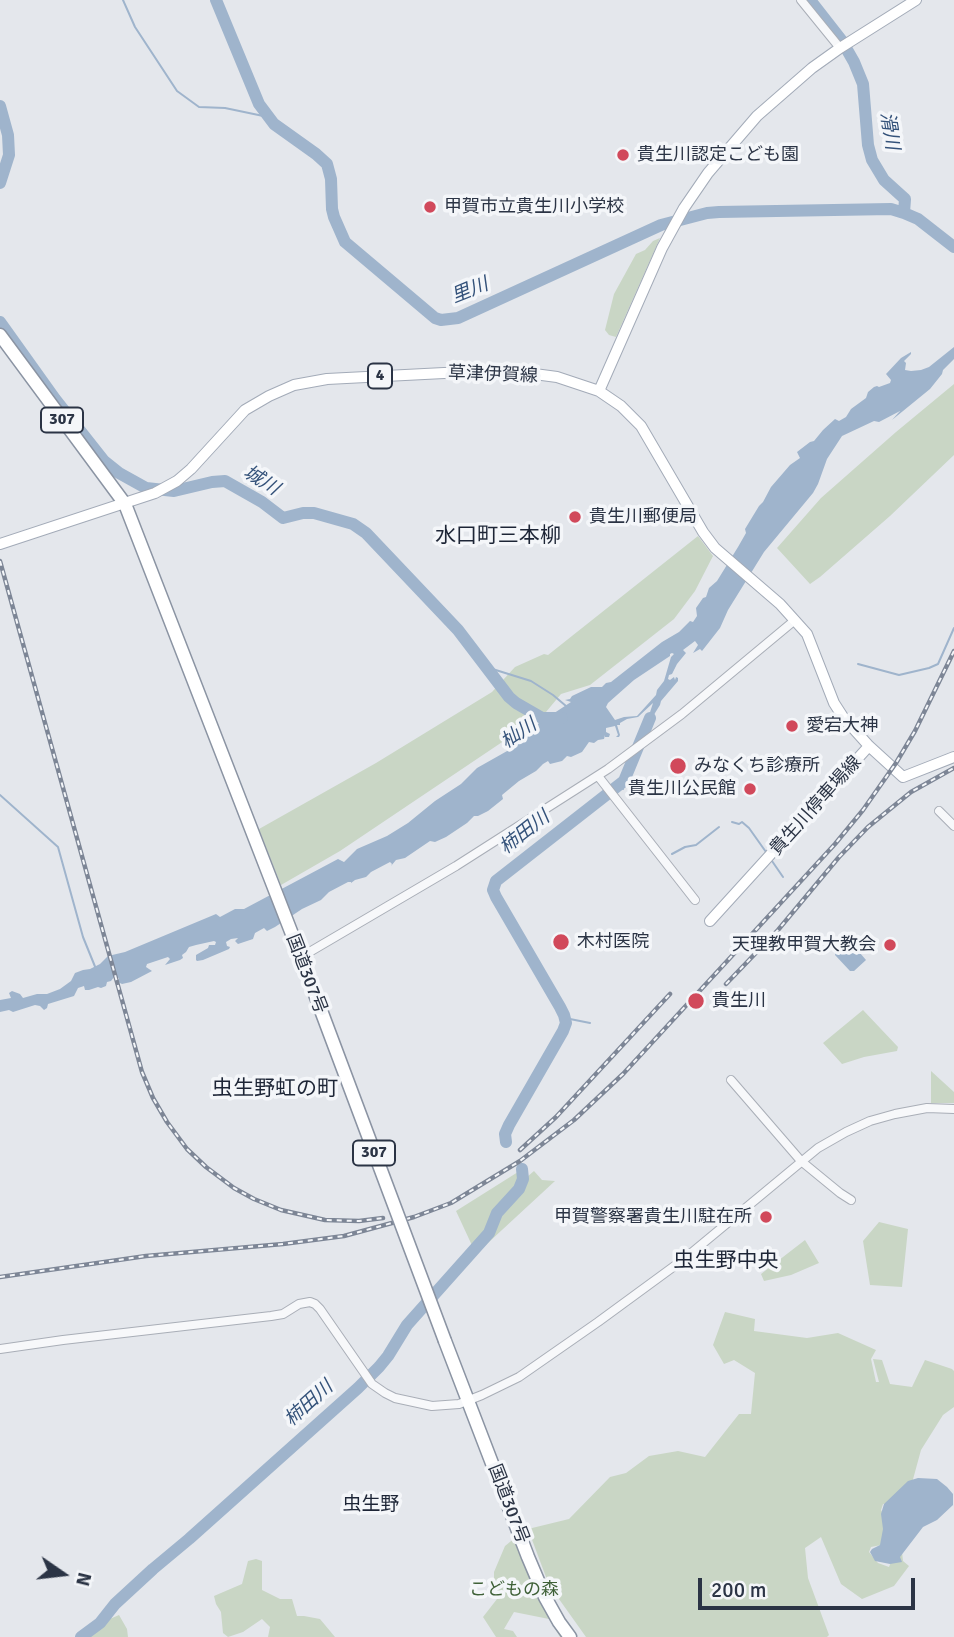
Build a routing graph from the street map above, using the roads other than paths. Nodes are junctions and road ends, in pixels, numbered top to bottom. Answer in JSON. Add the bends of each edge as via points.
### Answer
{"nodes":[{"id":1,"x":801,"y":0,"type":"edge"},
{"id":2,"x":916,"y":0,"type":"edge"},
{"id":3,"x":843,"y":46,"type":"junction"},
{"id":4,"x":0,"y":335,"type":"edge"},
{"id":5,"x":599,"y":391,"type":"junction"},
{"id":6,"x":125,"y":504,"type":"junction"},
{"id":7,"x":0,"y":544,"type":"edge"},
{"id":8,"x":792,"y":617,"type":"junction"},
{"id":9,"x":869,"y":746,"type":"junction"},
{"id":10,"x":954,"y":757,"type":"edge"},
{"id":11,"x":598,"y":776,"type":"junction"},
{"id":12,"x":939,"y":811,"type":"dead end"},
{"id":13,"x":954,"y":826,"type":"edge"},
{"id":14,"x":695,"y":900,"type":"dead end"},
{"id":15,"x":710,"y":921,"type":"dead end"},
{"id":16,"x":300,"y":957,"type":"junction"},
{"id":17,"x":731,"y":1080,"type":"dead end"},
{"id":18,"x":954,"y":1109,"type":"edge"},
{"id":19,"x":801,"y":1161,"type":"junction"},
{"id":20,"x":851,"y":1200,"type":"dead end"},
{"id":21,"x":0,"y":1349,"type":"edge"},
{"id":22,"x":468,"y":1401,"type":"junction"},
{"id":23,"x":570,"y":1637,"type":"edge"}],
"edges":[{"from":1,"to":3,"type":"street"},
{"from":2,"to":3,"type":"main road"},
{"from":3,"to":5,"type":"main road","via":[[757,116],[708,173],[662,248]]},
{"from":4,"to":6,"type":"highway","name":"国道307号","number":"307"},
{"from":5,"to":6,"type":"main road","name":"草津伊賀線","number":"4","via":[[557,377],[512,371],[306,382],[245,410],[191,469],[156,493]]},
{"from":5,"to":8,"type":"main road","name":"貴生川停車場線","via":[[641,426],[715,548]]},
{"from":6,"to":7,"type":"main road","name":"草津伊賀線","number":"4"},
{"from":6,"to":16,"type":"highway","name":"国道307号","number":"307"},
{"from":8,"to":9,"type":"main road","name":"貴生川停車場線","via":[[807,634],[834,703]]},
{"from":8,"to":11,"type":"street","via":[[658,732]]},
{"from":9,"to":10,"type":"main road","via":[[903,777]]},
{"from":9,"to":15,"type":"main road","name":"貴生川停車場線"},
{"from":11,"to":14,"type":"street"},
{"from":11,"to":16,"type":"street"},
{"from":12,"to":13,"type":"street"},
{"from":16,"to":22,"type":"highway","name":"国道307号","number":"307","bridge":true},
{"from":17,"to":19,"type":"street"},
{"from":18,"to":19,"type":"street","via":[[927,1108],[870,1121]]},
{"from":19,"to":20,"type":"street"},
{"from":19,"to":22,"type":"street","via":[[684,1259],[598,1322],[519,1377]]},
{"from":21,"to":22,"type":"street","via":[[271,1316],[307,1302],[320,1309],[368,1379],[385,1393],[432,1406]]},
{"from":22,"to":23,"type":"highway","name":"国道307号","number":"307","via":[[541,1587]]}]}
